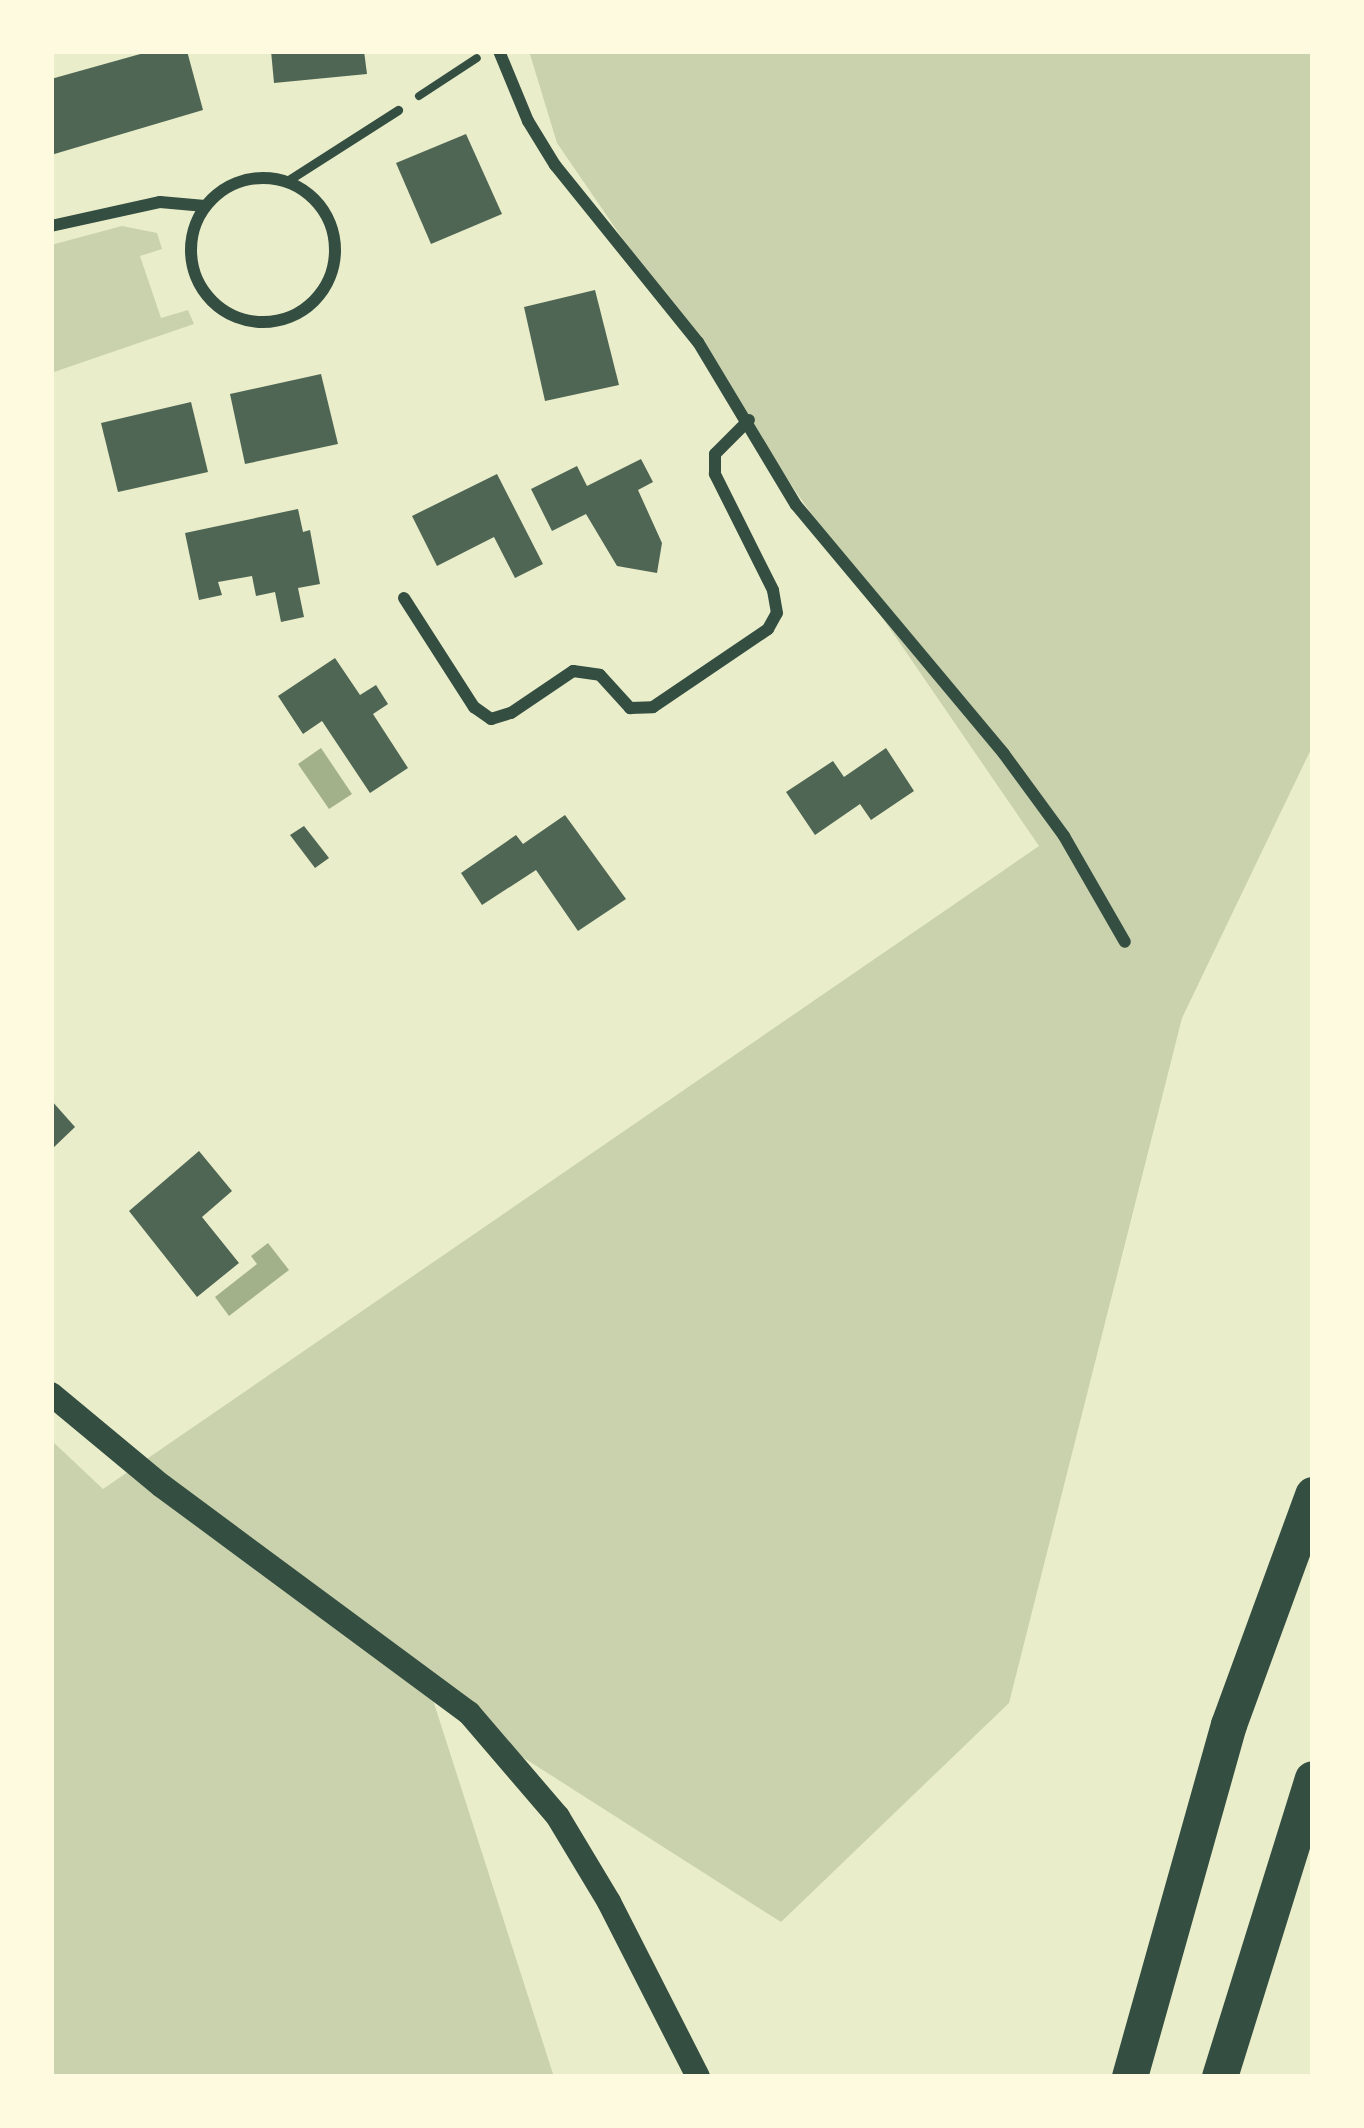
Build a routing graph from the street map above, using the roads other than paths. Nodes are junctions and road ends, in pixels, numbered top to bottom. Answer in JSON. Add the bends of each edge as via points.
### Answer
{"nodes":[{"id":1,"x":499,"y":51,"type":"edge"},
{"id":2,"x":398,"y":110,"type":"road end"},
{"id":3,"x":287,"y":181,"type":"junction"},
{"id":4,"x":205,"y":206,"type":"junction"},
{"id":5,"x":51,"y":226,"type":"edge"},
{"id":6,"x":749,"y":420,"type":"junction"},
{"id":7,"x":404,"y":598,"type":"dead end"},
{"id":8,"x":1125,"y":942,"type":"dead end"},
{"id":9,"x":51,"y":1394,"type":"edge"},
{"id":10,"x":1313,"y":1495,"type":"edge"},
{"id":11,"x":1313,"y":1779,"type":"edge"},
{"id":12,"x":698,"y":2077,"type":"edge"},
{"id":13,"x":1130,"y":2077,"type":"edge"},
{"id":14,"x":1220,"y":2077,"type":"edge"}],
"edges":[{"from":1,"to":6,"type":"street","via":[[555,165],[698,342]]},
{"from":2,"to":3,"type":"lane"},
{"from":3,"to":4,"type":"street","via":[[242,181]]},
{"from":3,"to":4,"type":"street","via":[[325,211],[334,245],[329,281],[295,315],[248,321],[206,296],[190,252]]},
{"from":4,"to":5,"type":"street","via":[[160,202]]},
{"from":6,"to":7,"type":"street","via":[[715,454],[715,474],[777,613],[768,629],[653,707],[630,708],[600,675],[573,671],[491,719],[474,707]]},
{"from":6,"to":8,"type":"street","via":[[796,505],[1064,836]]},
{"from":9,"to":12,"type":"main road","via":[[161,1486],[469,1712],[559,1817]]},
{"from":10,"to":13,"type":"highway","via":[[1229,1725]]},
{"from":11,"to":14,"type":"highway"}]}
